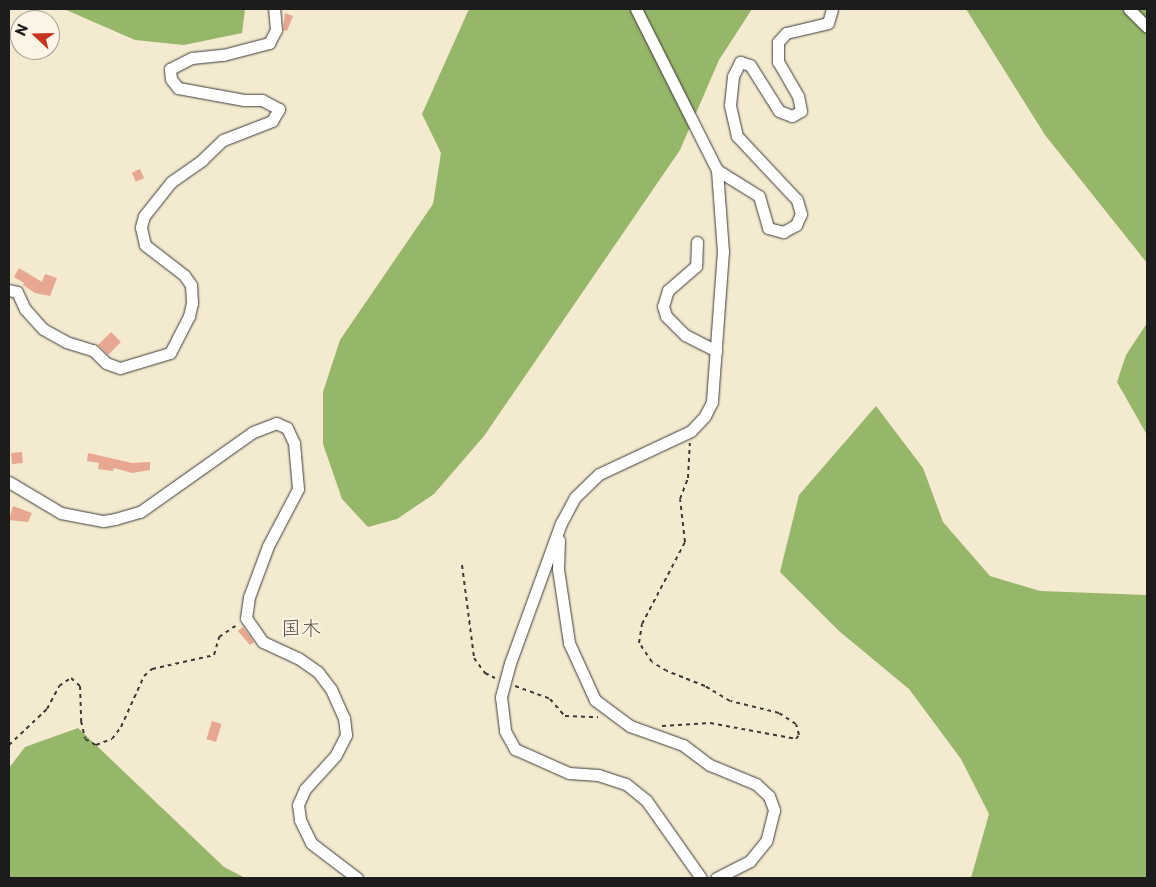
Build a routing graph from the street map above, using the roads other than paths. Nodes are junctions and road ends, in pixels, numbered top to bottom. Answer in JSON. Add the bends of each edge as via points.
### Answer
{"nodes":[{"id":1,"x":274,"y":9,"type":"edge"},
{"id":2,"x":636,"y":9,"type":"edge"},
{"id":3,"x":832,"y":9,"type":"edge"},
{"id":4,"x":1129,"y":9,"type":"edge"},
{"id":5,"x":1147,"y":27,"type":"edge"},
{"id":6,"x":717,"y":170,"type":"junction"},
{"id":7,"x":697,"y":242,"type":"dead end"},
{"id":8,"x":9,"y":290,"type":"edge"},
{"id":9,"x":716,"y":351,"type":"junction"},
{"id":10,"x":9,"y":482,"type":"edge"},
{"id":11,"x":560,"y":523,"type":"junction"},
{"id":12,"x":356,"y":878,"type":"edge"},
{"id":13,"x":701,"y":878,"type":"edge"},
{"id":14,"x":716,"y":878,"type":"edge"}],
"edges":[{"from":1,"to":8,"type":"street","via":[[276,30],[268,43],[223,55],[192,58],[170,69],[171,79],[178,88],[244,100],[262,100],[279,109],[272,121],[223,140],[171,182],[144,216],[140,227],[145,245],[184,275],[191,285],[189,316],[170,353],[120,368],[106,363],[93,350],[66,342],[43,328],[25,309],[17,292]]},
{"from":2,"to":6,"type":"street"},
{"from":3,"to":6,"type":"street","via":[[828,23],[786,33],[778,42],[778,62],[798,96],[801,111],[792,116],[779,111],[750,65],[740,62],[733,76],[730,105],[737,136],[797,200],[801,214],[796,225],[783,232],[768,228],[759,196]]},
{"from":4,"to":5,"type":"street"},
{"from":6,"to":9,"type":"street","via":[[723,251]]},
{"from":7,"to":9,"type":"street","via":[[696,266],[668,290],[663,306],[666,316],[685,335]]},
{"from":9,"to":11,"type":"street","via":[[712,402],[706,416],[691,431],[599,474],[576,497]]},
{"from":10,"to":12,"type":"street","via":[[62,513],[88,519],[115,519],[140,512],[253,432],[276,423],[287,428],[294,443],[298,489],[268,546],[249,598],[246,618],[263,642],[298,658],[318,672],[334,696],[346,735],[336,755],[304,789],[298,805],[300,820],[311,843]]},
{"from":11,"to":13,"type":"street","via":[[507,673],[501,697],[505,731],[515,750],[538,762],[569,773],[598,775],[626,784],[646,800]]},
{"from":11,"to":14,"type":"street","via":[[558,569],[568,643],[595,700],[644,733],[683,745],[710,765],[756,784],[769,796],[774,810],[766,841],[750,861]]}]}
